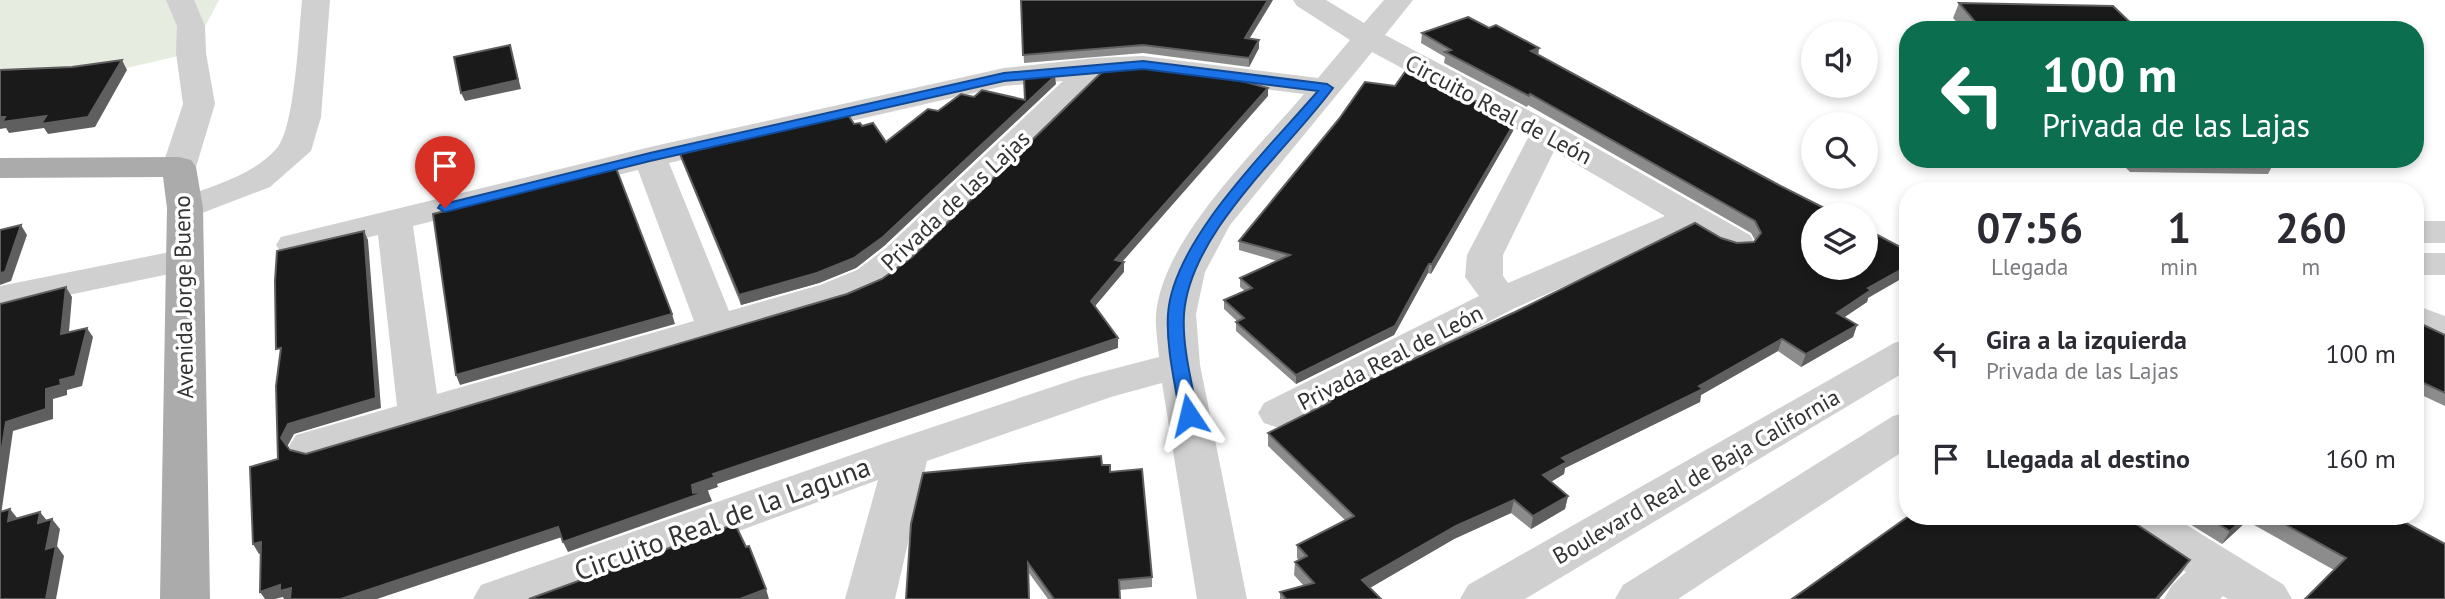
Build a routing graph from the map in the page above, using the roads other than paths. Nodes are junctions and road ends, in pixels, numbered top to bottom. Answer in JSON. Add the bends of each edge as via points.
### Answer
{"nodes":[{"id":1,"x":180,"y":0,"type":"edge"},
{"id":2,"x":1307,"y":0,"type":"edge"},
{"id":3,"x":1399,"y":0,"type":"edge"},
{"id":4,"x":321,"y":2,"type":"edge"},
{"id":5,"x":1368,"y":38,"type":"junction"},
{"id":6,"x":1095,"y":67,"type":"junction"},
{"id":7,"x":1327,"y":88,"type":"junction"},
{"id":8,"x":1547,"y":133,"type":"junction"},
{"id":9,"x":650,"y":157,"type":"junction"},
{"id":10,"x":179,"y":166,"type":"junction"},
{"id":11,"x":0,"y":168,"type":"edge"},
{"id":12,"x":185,"y":208,"type":"junction"},
{"id":13,"x":1692,"y":218,"type":"junction"},
{"id":14,"x":394,"y":220,"type":"junction"},
{"id":15,"x":2424,"y":232,"type":"edge"},
{"id":16,"x":2445,"y":232,"type":"edge"},
{"id":17,"x":1737,"y":243,"type":"edge"},
{"id":18,"x":294,"y":245,"type":"edge"},
{"id":19,"x":185,"y":260,"type":"junction"},
{"id":20,"x":2424,"y":264,"type":"edge"},
{"id":21,"x":2445,"y":264,"type":"edge"},
{"id":22,"x":6,"y":296,"type":"dead end"},
{"id":23,"x":1501,"y":300,"type":"junction"},
{"id":24,"x":2424,"y":321,"type":"edge"},
{"id":25,"x":717,"y":329,"type":"junction"},
{"id":26,"x":2445,"y":331,"type":"edge"},
{"id":27,"x":1899,"y":357,"type":"edge"},
{"id":28,"x":1180,"y":365,"type":"junction"},
{"id":29,"x":1279,"y":413,"type":"dead end"},
{"id":30,"x":419,"y":416,"type":"junction"},
{"id":31,"x":1899,"y":433,"type":"edge"},
{"id":32,"x":311,"y":446,"type":"dead end"},
{"id":33,"x":907,"y":452,"type":"junction"},
{"id":34,"x":2144,"y":525,"type":"edge"},
{"id":35,"x":2204,"y":584,"type":"edge"},
{"id":36,"x":185,"y":599,"type":"edge"},
{"id":37,"x":498,"y":599,"type":"edge"},
{"id":38,"x":870,"y":599,"type":"edge"},
{"id":39,"x":1223,"y":599,"type":"edge"},
{"id":40,"x":1485,"y":599,"type":"edge"},
{"id":41,"x":1640,"y":599,"type":"edge"},
{"id":42,"x":2267,"y":599,"type":"edge"}],
"edges":[{"from":1,"to":10,"type":"street","name":"Avenida Jorge Bueno","via":[[191,26],[199,104]]},
{"from":2,"to":5,"type":"street","name":"Circuito Real de León"},
{"from":3,"to":5,"type":"street"},
{"from":4,"to":12,"type":"street","via":[[304,117],[294,151],[258,180]]},
{"from":5,"to":7,"type":"street"},
{"from":5,"to":8,"type":"street","name":"Circuito Real de León"},
{"from":6,"to":7,"type":"street","via":[[1191,69]]},
{"from":6,"to":9,"type":"street","via":[[1004,77]]},
{"from":6,"to":25,"type":"street","name":"Privada de las Lajas","via":[[899,256],[870,278]]},
{"from":7,"to":28,"type":"street","via":[[1214,222],[1186,272],[1176,314]]},
{"from":8,"to":13,"type":"street","name":"Circuito Real de León"},
{"from":8,"to":23,"type":"street","via":[[1485,255],[1484,277]]},
{"from":9,"to":14,"type":"street"},
{"from":9,"to":25,"type":"street"},
{"from":10,"to":11,"type":"main road"},
{"from":10,"to":12,"type":"main road","name":"Avenida Jorge Bueno"},
{"from":12,"to":19,"type":"main road","name":"Avenida Jorge Bueno"},
{"from":13,"to":17,"type":"street","name":"Circuito Real de León"},
{"from":13,"to":23,"type":"street"},
{"from":14,"to":18,"type":"street"},
{"from":14,"to":30,"type":"street"},
{"from":15,"to":16,"type":"street"},
{"from":19,"to":22,"type":"street"},
{"from":19,"to":36,"type":"main road","name":"Avenida Jorge Bueno"},
{"from":20,"to":21,"type":"street"},
{"from":23,"to":29,"type":"street","name":"Privada Real de León"},
{"from":24,"to":26,"type":"street"},
{"from":25,"to":30,"type":"street","name":"Privada de las Lajas"},
{"from":27,"to":40,"type":"street","name":"Boulevard Real de Baja California"},
{"from":28,"to":33,"type":"street","name":"Circuito Real de la Laguna","via":[[1097,387]]},
{"from":28,"to":39,"type":"street"},
{"from":30,"to":32,"type":"street","name":"Privada de las Lajas"},
{"from":31,"to":41,"type":"street"},
{"from":33,"to":37,"type":"street","name":"Circuito Real de la Laguna"},
{"from":33,"to":38,"type":"street","name":"Circuito Real de la Laguna"},
{"from":34,"to":35,"type":"street"},
{"from":35,"to":42,"type":"street"}]}
